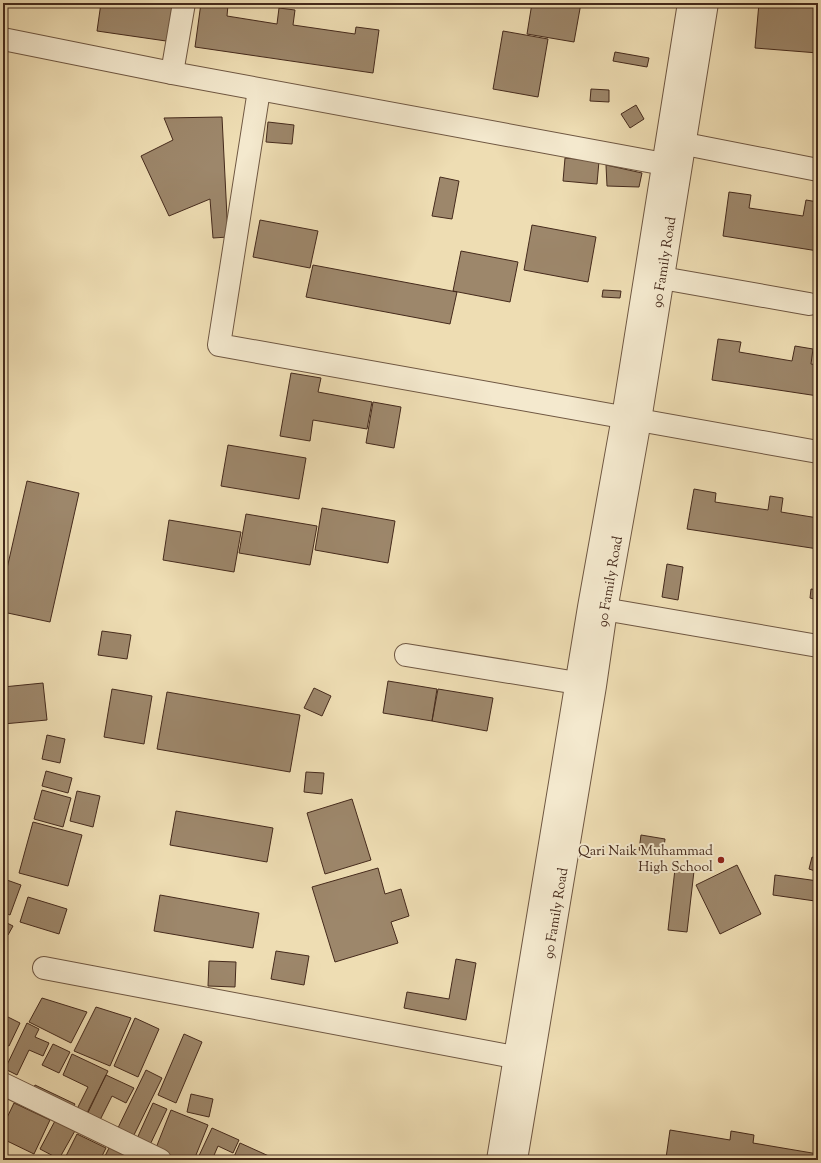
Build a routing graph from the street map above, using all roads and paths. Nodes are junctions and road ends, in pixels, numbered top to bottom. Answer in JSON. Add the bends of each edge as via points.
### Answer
{"nodes":[{"id":1,"x":184,"y":3,"type":"edge"},
{"id":2,"x":690,"y":3,"type":"edge"},
{"id":3,"x":707,"y":3,"type":"edge"},
{"id":4,"x":3,"y":39,"type":"edge"},
{"id":5,"x":172,"y":74,"type":"junction"},
{"id":6,"x":259,"y":90,"type":"junction"},
{"id":7,"x":676,"y":142,"type":"junction"},
{"id":8,"x":664,"y":164,"type":"junction"},
{"id":9,"x":818,"y":170,"type":"edge"},
{"id":10,"x":662,"y":278,"type":"junction"},
{"id":11,"x":809,"y":304,"type":"dead end"},
{"id":12,"x":632,"y":418,"type":"junction"},
{"id":13,"x":818,"y":452,"type":"edge"},
{"id":14,"x":598,"y":608,"type":"junction"},
{"id":15,"x":818,"y":646,"type":"edge"},
{"id":16,"x":406,"y":655,"type":"dead end"},
{"id":17,"x":577,"y":683,"type":"junction"},
{"id":18,"x":44,"y":968,"type":"dead end"},
{"id":19,"x":524,"y":1059,"type":"junction"},
{"id":20,"x":3,"y":1084,"type":"edge"},
{"id":21,"x":160,"y":1160,"type":"edge"},
{"id":22,"x":498,"y":1160,"type":"edge"},
{"id":23,"x":516,"y":1160,"type":"edge"}],
"edges":[{"from":1,"to":5,"type":"street"},
{"from":2,"to":7,"type":"street","name":"90 Family Road"},
{"from":3,"to":7,"type":"street","name":"90 Family Road"},
{"from":4,"to":5,"type":"street"},
{"from":5,"to":6,"type":"street"},
{"from":6,"to":8,"type":"street"},
{"from":6,"to":12,"type":"street","via":[[219,345]]},
{"from":7,"to":8,"type":"street","name":"90 Family Road"},
{"from":7,"to":9,"type":"street"},
{"from":7,"to":10,"type":"street","name":"90 Family Road"},
{"from":8,"to":12,"type":"street","name":"90 Family Road"},
{"from":10,"to":11,"type":"street"},
{"from":10,"to":12,"type":"street","name":"90 Family Road"},
{"from":12,"to":13,"type":"street"},
{"from":12,"to":14,"type":"street","name":"90 Family Road"},
{"from":14,"to":15,"type":"street"},
{"from":14,"to":17,"type":"street","name":"90 Family Road"},
{"from":14,"to":19,"type":"street","name":"90 Family Road","via":[[595,686]]},
{"from":16,"to":17,"type":"street"},
{"from":17,"to":19,"type":"street","name":"90 Family Road"},
{"from":18,"to":19,"type":"street"},
{"from":19,"to":22,"type":"street","name":"90 Family Road"},
{"from":19,"to":23,"type":"street","name":"90 Family Road"},
{"from":20,"to":21,"type":"street"}]}
